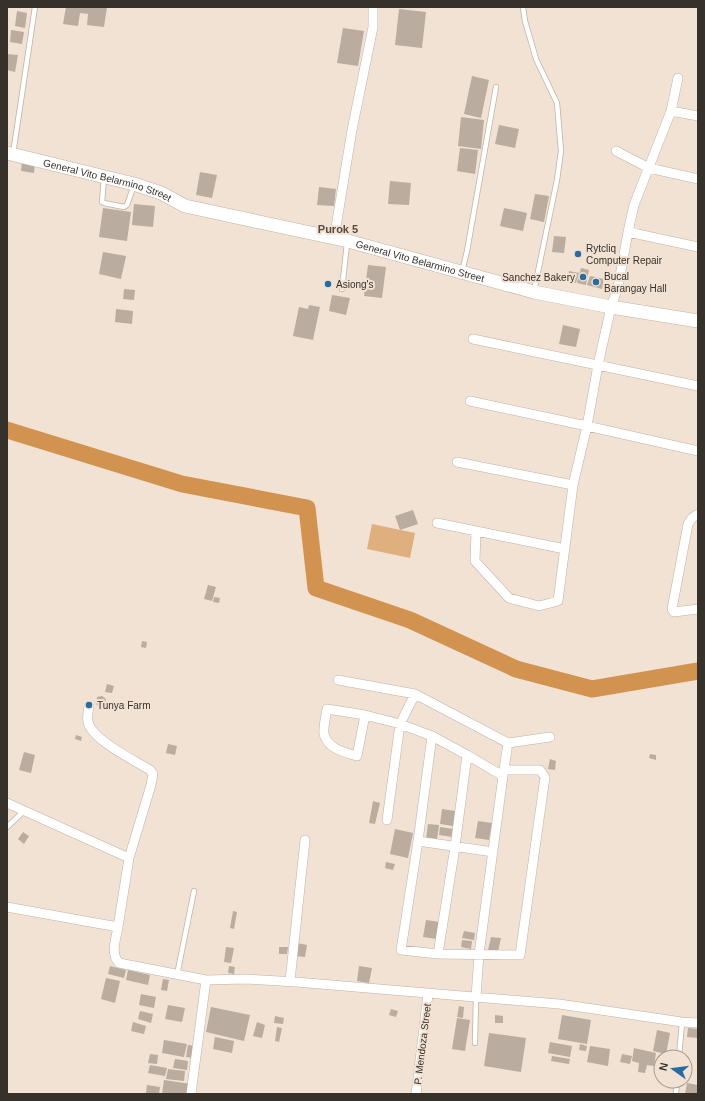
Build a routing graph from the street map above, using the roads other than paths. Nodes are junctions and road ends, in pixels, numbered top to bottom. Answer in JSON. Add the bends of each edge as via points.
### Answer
{"nodes":[{"id":1,"x":35,"y":7,"type":"edge"},
{"id":2,"x":373,"y":7,"type":"edge"},
{"id":3,"x":523,"y":7,"type":"edge"},
{"id":4,"x":678,"y":78,"type":"dead end"},
{"id":5,"x":496,"y":87,"type":"dead end"},
{"id":6,"x":672,"y":110,"type":"junction"},
{"id":7,"x":698,"y":116,"type":"edge"},
{"id":8,"x":616,"y":151,"type":"dead end"},
{"id":9,"x":10,"y":153,"type":"edge"},
{"id":10,"x":648,"y":168,"type":"junction"},
{"id":11,"x":104,"y":176,"type":"junction"},
{"id":12,"x":698,"y":179,"type":"edge"},
{"id":13,"x":134,"y":184,"type":"junction"},
{"id":14,"x":628,"y":232,"type":"junction"},
{"id":15,"x":334,"y":239,"type":"junction"},
{"id":16,"x":348,"y":241,"type":"junction"},
{"id":17,"x":698,"y":247,"type":"edge"},
{"id":18,"x":461,"y":273,"type":"junction"},
{"id":19,"x":342,"y":288,"type":"dead end"},
{"id":20,"x":534,"y":292,"type":"junction"},
{"id":21,"x":611,"y":307,"type":"junction"},
{"id":22,"x":698,"y":321,"type":"edge"},
{"id":23,"x":473,"y":339,"type":"dead end"},
{"id":24,"x":598,"y":365,"type":"junction"},
{"id":25,"x":698,"y":386,"type":"edge"},
{"id":26,"x":470,"y":401,"type":"dead end"},
{"id":27,"x":587,"y":426,"type":"junction"},
{"id":28,"x":698,"y":451,"type":"edge"},
{"id":29,"x":457,"y":462,"type":"dead end"},
{"id":30,"x":573,"y":485,"type":"junction"},
{"id":31,"x":698,"y":514,"type":"edge"},
{"id":32,"x":437,"y":523,"type":"dead end"},
{"id":33,"x":476,"y":531,"type":"junction"},
{"id":34,"x":565,"y":549,"type":"junction"},
{"id":35,"x":698,"y":609,"type":"edge"},
{"id":36,"x":338,"y":680,"type":"dead end"},
{"id":37,"x":415,"y":694,"type":"junction"},
{"id":38,"x":89,"y":706,"type":"dead end"},
{"id":39,"x":365,"y":715,"type":"junction"},
{"id":40,"x":400,"y":724,"type":"junction"},
{"id":41,"x":432,"y":736,"type":"junction"},
{"id":42,"x":550,"y":737,"type":"dead end"},
{"id":43,"x":508,"y":743,"type":"junction"},
{"id":44,"x":467,"y":755,"type":"junction"},
{"id":45,"x":503,"y":773,"type":"junction"},
{"id":46,"x":7,"y":803,"type":"edge"},
{"id":47,"x":24,"y":811,"type":"junction"},
{"id":48,"x":387,"y":820,"type":"dead end"},
{"id":49,"x":7,"y":827,"type":"edge"},
{"id":50,"x":305,"y":840,"type":"dead end"},
{"id":51,"x":418,"y":841,"type":"junction"},
{"id":52,"x":455,"y":847,"type":"junction"},
{"id":53,"x":493,"y":852,"type":"junction"},
{"id":54,"x":129,"y":858,"type":"junction"},
{"id":55,"x":194,"y":891,"type":"dead end"},
{"id":56,"x":7,"y":907,"type":"edge"},
{"id":57,"x":118,"y":927,"type":"junction"},
{"id":58,"x":438,"y":954,"type":"junction"},
{"id":59,"x":479,"y":954,"type":"junction"},
{"id":60,"x":177,"y":975,"type":"junction"},
{"id":61,"x":206,"y":980,"type":"junction"},
{"id":62,"x":290,"y":981,"type":"junction"},
{"id":63,"x":428,"y":994,"type":"junction"},
{"id":64,"x":476,"y":997,"type":"junction"},
{"id":65,"x":682,"y":1022,"type":"junction"},
{"id":66,"x":698,"y":1023,"type":"edge"},
{"id":67,"x":475,"y":1043,"type":"dead end"},
{"id":68,"x":680,"y":1049,"type":"edge"},
{"id":69,"x":192,"y":1094,"type":"edge"},
{"id":70,"x":416,"y":1094,"type":"edge"}],
"edges":[{"from":1,"to":9,"type":"lane"},
{"from":2,"to":15,"type":"street","via":[[373,27],[352,130]]},
{"from":3,"to":20,"type":"lane","via":[[536,60],[557,103],[561,151],[558,180]]},
{"from":4,"to":6,"type":"street"},
{"from":5,"to":18,"type":"lane"},
{"from":6,"to":7,"type":"street"},
{"from":6,"to":10,"type":"street"},
{"from":8,"to":10,"type":"street"},
{"from":9,"to":11,"type":"street","name":"General Vito Belarmino Street"},
{"from":10,"to":12,"type":"street"},
{"from":10,"to":14,"type":"street","via":[[634,205]]},
{"from":11,"to":13,"type":"street","name":"General Vito Belarmino Street"},
{"from":11,"to":13,"type":"lane","via":[[101,198],[104,203],[124,207],[128,205]]},
{"from":13,"to":15,"type":"street","name":"General Vito Belarmino Street","via":[[161,193],[185,206]]},
{"from":14,"to":17,"type":"street"},
{"from":14,"to":21,"type":"street","via":[[618,286]]},
{"from":15,"to":16,"type":"street","name":"General Vito Belarmino Street"},
{"from":16,"to":18,"type":"street","name":"General Vito Belarmino Street"},
{"from":16,"to":19,"type":"lane"},
{"from":18,"to":20,"type":"street","name":"General Vito Belarmino Street"},
{"from":20,"to":21,"type":"street","name":"General Vito Belarmino Street"},
{"from":21,"to":22,"type":"street","name":"General Vito Belarmino Street"},
{"from":21,"to":24,"type":"street"},
{"from":23,"to":24,"type":"street"},
{"from":24,"to":25,"type":"street"},
{"from":24,"to":27,"type":"street"},
{"from":26,"to":27,"type":"street"},
{"from":27,"to":28,"type":"street"},
{"from":27,"to":30,"type":"street"},
{"from":29,"to":30,"type":"street"},
{"from":30,"to":34,"type":"street"},
{"from":31,"to":35,"type":"street","via":[[688,524],[672,609],[674,612]]},
{"from":32,"to":33,"type":"street"},
{"from":33,"to":34,"type":"street"},
{"from":33,"to":34,"type":"street","via":[[475,561],[509,598],[539,606],[558,601]]},
{"from":36,"to":37,"type":"street"},
{"from":37,"to":40,"type":"street"},
{"from":37,"to":43,"type":"street"},
{"from":38,"to":54,"type":"street","via":[[88,721],[92,732],[153,774]]},
{"from":39,"to":39,"type":"street","via":[[357,756],[341,752],[330,745],[324,734],[327,709]]},
{"from":39,"to":40,"type":"street"},
{"from":40,"to":41,"type":"street"},
{"from":40,"to":48,"type":"street"},
{"from":41,"to":44,"type":"street"},
{"from":41,"to":51,"type":"street"},
{"from":42,"to":43,"type":"street"},
{"from":43,"to":45,"type":"street"},
{"from":44,"to":45,"type":"street"},
{"from":44,"to":52,"type":"street"},
{"from":45,"to":53,"type":"street"},
{"from":45,"to":59,"type":"street","via":[[540,770],[545,777],[520,955]]},
{"from":46,"to":47,"type":"street"},
{"from":47,"to":49,"type":"lane"},
{"from":47,"to":54,"type":"street"},
{"from":50,"to":62,"type":"street"},
{"from":51,"to":52,"type":"street"},
{"from":51,"to":58,"type":"street","via":[[401,950]]},
{"from":52,"to":53,"type":"street"},
{"from":52,"to":58,"type":"street"},
{"from":53,"to":59,"type":"street"},
{"from":54,"to":57,"type":"street"},
{"from":55,"to":60,"type":"lane"},
{"from":56,"to":57,"type":"street"},
{"from":57,"to":60,"type":"street","via":[[114,951],[119,962]]},
{"from":58,"to":59,"type":"street"},
{"from":59,"to":64,"type":"street"},
{"from":60,"to":61,"type":"street"},
{"from":61,"to":62,"type":"street"},
{"from":61,"to":69,"type":"street"},
{"from":62,"to":63,"type":"street"},
{"from":63,"to":64,"type":"street"},
{"from":63,"to":70,"type":"street","name":"P. Mendoza Street"},
{"from":64,"to":65,"type":"street","via":[[559,1004]]},
{"from":64,"to":67,"type":"lane"},
{"from":65,"to":66,"type":"street"},
{"from":65,"to":68,"type":"lane"}]}
